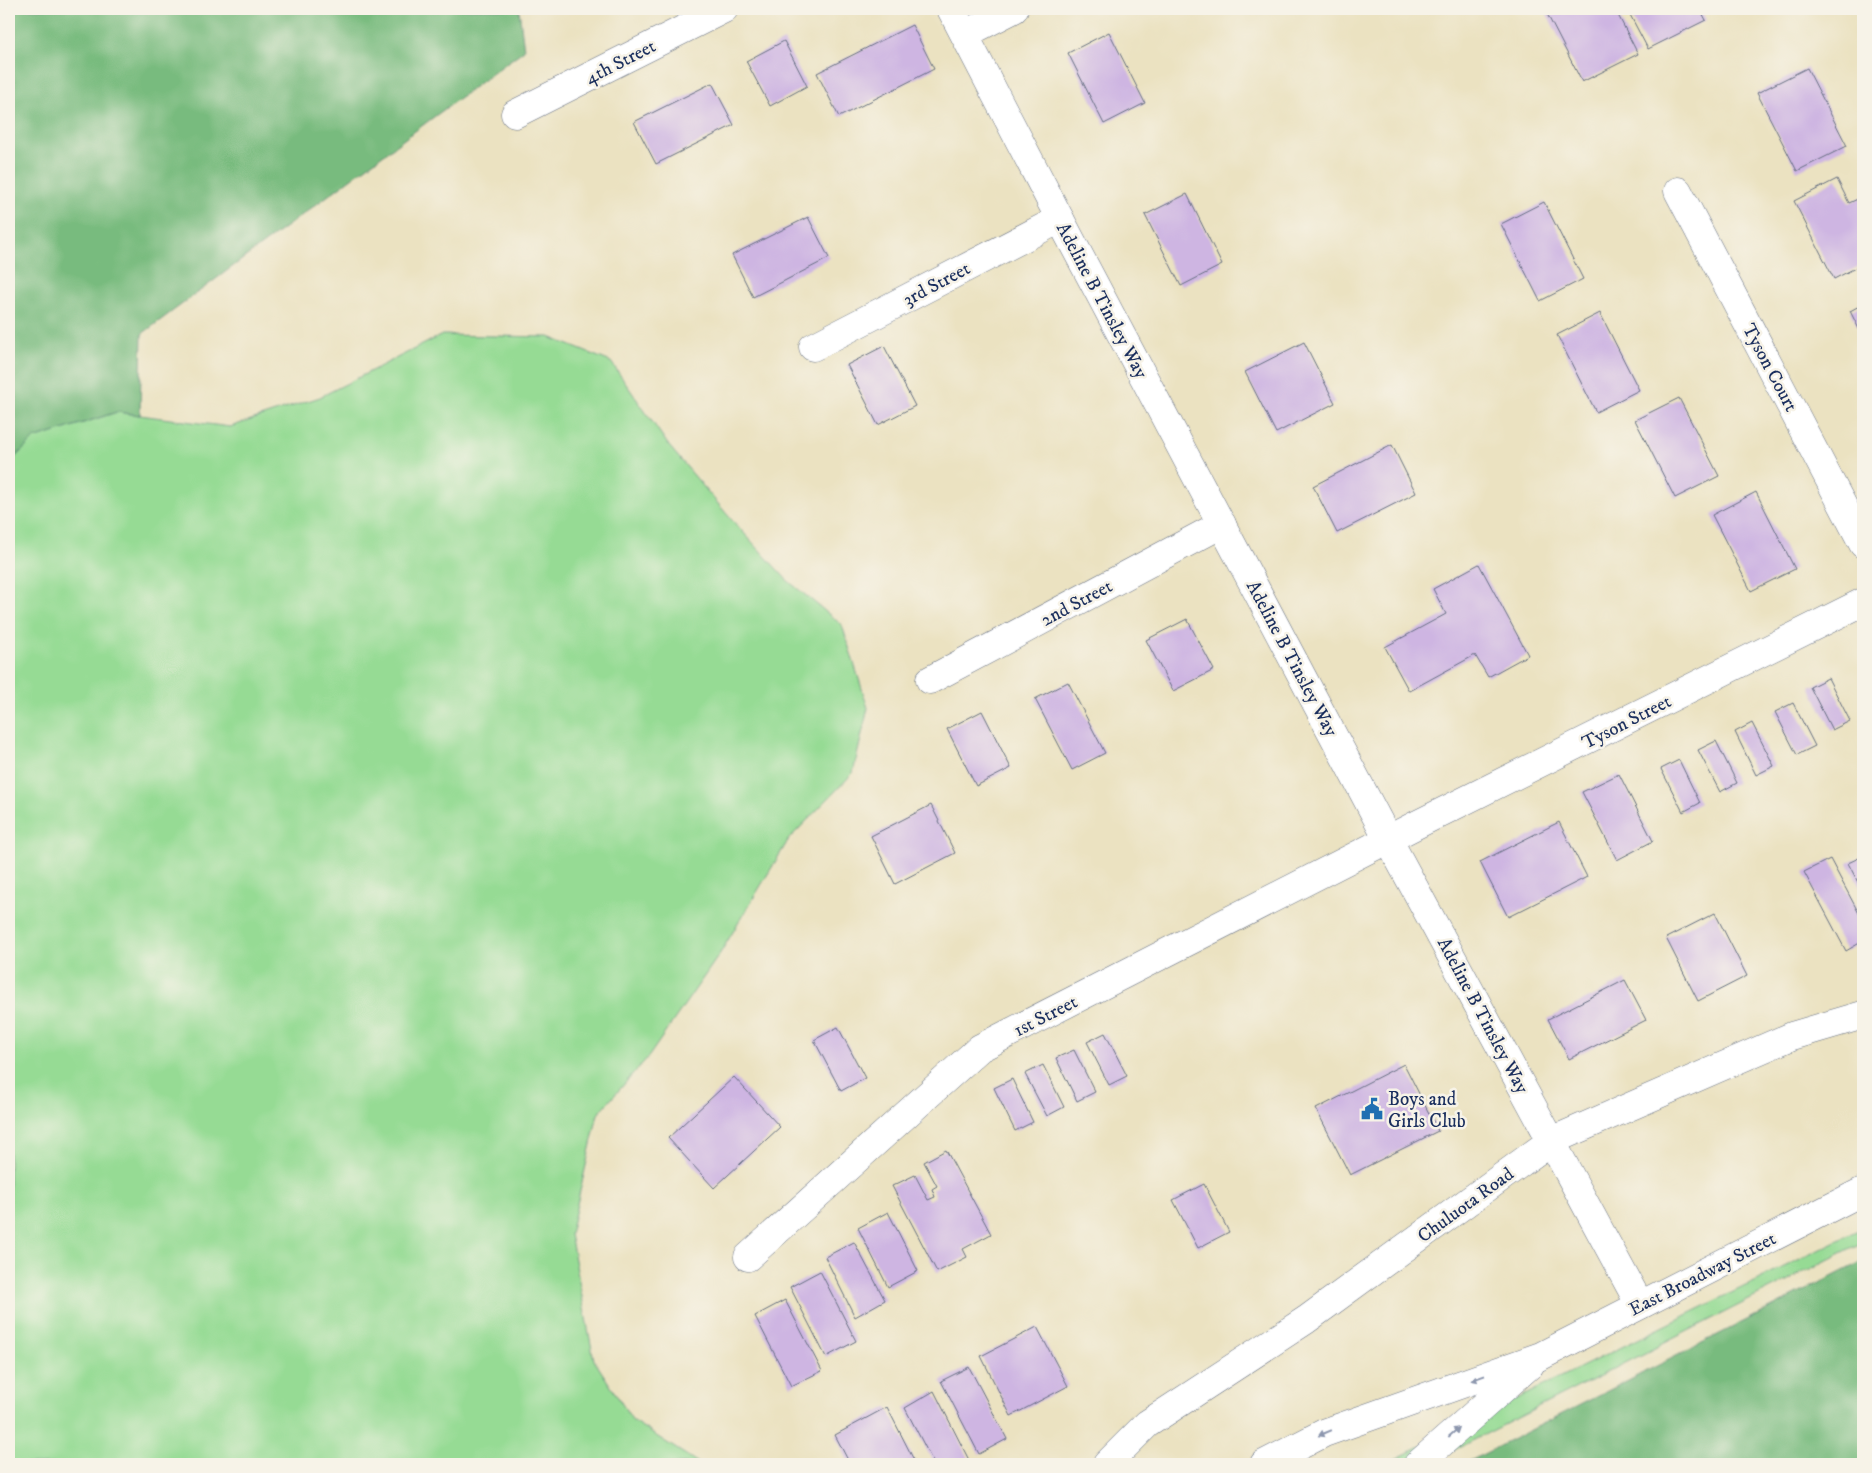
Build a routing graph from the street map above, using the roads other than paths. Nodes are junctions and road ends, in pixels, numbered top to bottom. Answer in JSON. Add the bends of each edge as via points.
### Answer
{"nodes":[{"id":1,"x":724,"y":9,"type":"edge"},
{"id":2,"x":951,"y":9,"type":"edge"},
{"id":3,"x":1014,"y":9,"type":"edge"},
{"id":4,"x":964,"y":34,"type":"junction"},
{"id":5,"x":515,"y":114,"type":"dead end"},
{"id":6,"x":1678,"y":191,"type":"dead end"},
{"id":7,"x":1060,"y":219,"type":"junction"},
{"id":8,"x":813,"y":347,"type":"dead end"},
{"id":9,"x":1222,"y":524,"type":"junction"},
{"id":10,"x":1863,"y":544,"type":"edge"},
{"id":11,"x":1863,"y":602,"type":"edge"},
{"id":12,"x":930,"y":680,"type":"dead end"},
{"id":13,"x":1388,"y":839,"type":"junction"},
{"id":14,"x":1863,"y":1015,"type":"edge"},
{"id":15,"x":1551,"y":1141,"type":"junction"},
{"id":16,"x":1863,"y":1191,"type":"edge"},
{"id":17,"x":748,"y":1257,"type":"dead end"},
{"id":18,"x":1640,"y":1305,"type":"junction"},
{"id":19,"x":1541,"y":1356,"type":"junction"},
{"id":20,"x":1107,"y":1464,"type":"edge"},
{"id":21,"x":1264,"y":1464,"type":"edge"},
{"id":22,"x":1418,"y":1464,"type":"edge"}],
"edges":[{"from":1,"to":5,"type":"street","name":"4th Street"},
{"from":2,"to":4,"type":"street","name":"Adeline B Tinsley Way"},
{"from":3,"to":4,"type":"street"},
{"from":4,"to":7,"type":"street","name":"Adeline B Tinsley Way"},
{"from":6,"to":10,"type":"street","name":"Tyson Court"},
{"from":7,"to":8,"type":"street","name":"3rd Street"},
{"from":7,"to":9,"type":"street","name":"Adeline B Tinsley Way"},
{"from":9,"to":12,"type":"street","name":"2nd Street"},
{"from":9,"to":13,"type":"street","name":"Adeline B Tinsley Way"},
{"from":11,"to":13,"type":"street","name":"Tyson Street"},
{"from":13,"to":15,"type":"street","name":"Adeline B Tinsley Way"},
{"from":13,"to":17,"type":"street","name":"1st Street","via":[[980,1048]]},
{"from":14,"to":15,"type":"street","name":"Chuluota Road","via":[[1792,1036]]},
{"from":15,"to":18,"type":"street","name":"Adeline B Tinsley Way"},
{"from":15,"to":20,"type":"street","name":"Chuluota Road","via":[[1306,1320],[1147,1424]]},
{"from":16,"to":18,"type":"street","name":"East Broadway Street"},
{"from":18,"to":19,"type":"street","name":"East Broadway Street"},
{"from":19,"to":21,"type":"street","name":"East Broadway Street","one_way":true,"via":[[1324,1433]]},
{"from":22,"to":19,"type":"street","name":"East Broadway Street","one_way":true}]}
